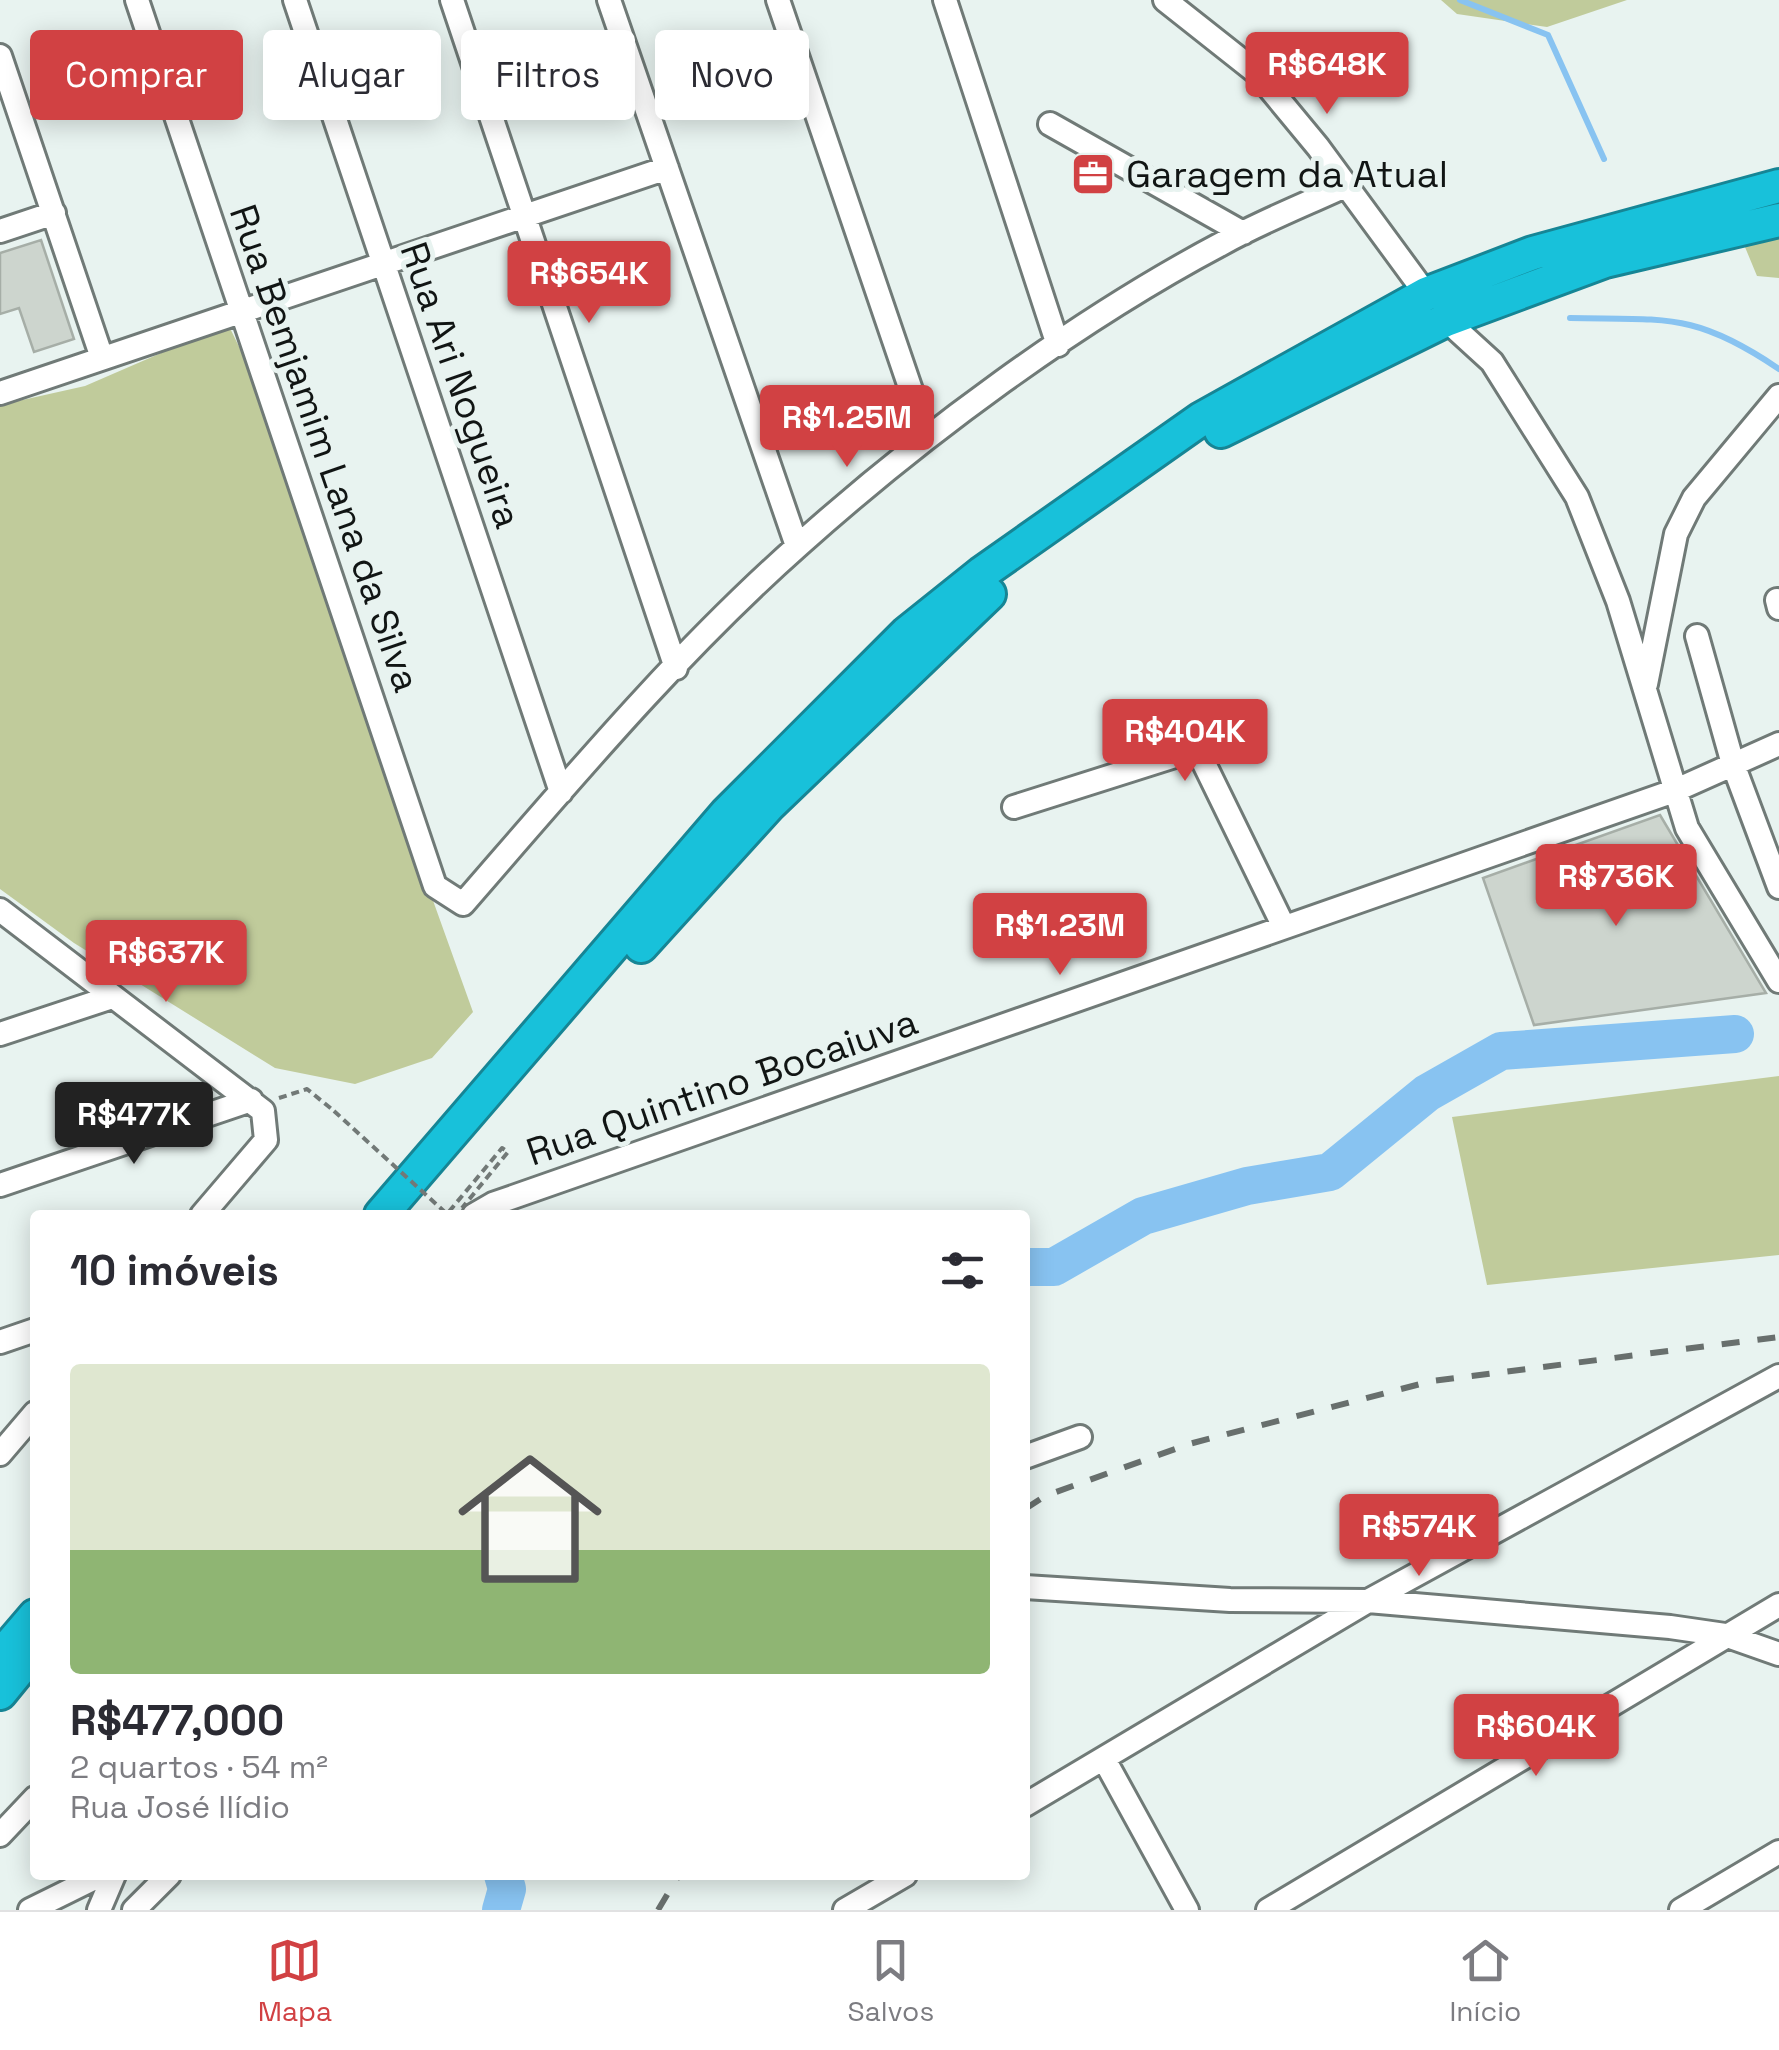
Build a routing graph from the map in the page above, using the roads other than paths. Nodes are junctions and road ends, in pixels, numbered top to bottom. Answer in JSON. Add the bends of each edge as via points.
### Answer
{"nodes":[{"id":1,"x":137,"y":0,"type":"edge"},
{"id":2,"x":295,"y":0,"type":"edge"},
{"id":3,"x":452,"y":0,"type":"edge"},
{"id":4,"x":609,"y":0,"type":"edge"},
{"id":5,"x":778,"y":0,"type":"edge"},
{"id":6,"x":945,"y":0,"type":"edge"},
{"id":7,"x":1165,"y":0,"type":"edge"},
{"id":8,"x":2,"y":69,"type":"edge"},
{"id":9,"x":1050,"y":124,"type":"dead end"},
{"id":10,"x":667,"y":168,"type":"junction"},
{"id":11,"x":1347,"y":185,"type":"junction"},
{"id":12,"x":1779,"y":186,"type":"edge"},
{"id":13,"x":54,"y":213,"type":"junction"},
{"id":14,"x":525,"y":216,"type":"junction"},
{"id":15,"x":1779,"y":220,"type":"edge"},
{"id":16,"x":0,"y":231,"type":"edge"},
{"id":17,"x":1243,"y":233,"type":"junction"},
{"id":18,"x":384,"y":264,"type":"junction"},
{"id":19,"x":1436,"y":307,"type":"junction"},
{"id":20,"x":242,"y":311,"type":"junction"},
{"id":21,"x":1058,"y":345,"type":"junction"},
{"id":22,"x":102,"y":358,"type":"junction"},
{"id":23,"x":0,"y":392,"type":"edge"},
{"id":24,"x":1779,"y":396,"type":"edge"},
{"id":25,"x":928,"y":437,"type":"junction"},
{"id":26,"x":797,"y":546,"type":"junction"},
{"id":27,"x":1698,"y":636,"type":"dead end"},
{"id":28,"x":676,"y":668,"type":"junction"},
{"id":29,"x":1644,"y":691,"type":"junction"},
{"id":30,"x":1779,"y":744,"type":"edge"},
{"id":31,"x":1733,"y":764,"type":"junction"},
{"id":32,"x":1674,"y":791,"type":"junction"},
{"id":33,"x":561,"y":792,"type":"junction"},
{"id":34,"x":1014,"y":807,"type":"dead end"},
{"id":35,"x":1779,"y":887,"type":"edge"},
{"id":36,"x":0,"y":910,"type":"edge"},
{"id":37,"x":1284,"y":927,"type":"junction"},
{"id":38,"x":1779,"y":981,"type":"edge"},
{"id":39,"x":112,"y":998,"type":"junction"},
{"id":40,"x":0,"y":1034,"type":"edge"},
{"id":41,"x":257,"y":1106,"type":"junction"},
{"id":42,"x":0,"y":1185,"type":"edge"},
{"id":43,"x":206,"y":1210,"type":"edge"},
{"id":44,"x":385,"y":1210,"type":"edge"},
{"id":45,"x":414,"y":1210,"type":"edge"},
{"id":46,"x":474,"y":1210,"type":"edge"},
{"id":47,"x":30,"y":1332,"type":"edge"},
{"id":48,"x":0,"y":1342,"type":"edge"},
{"id":49,"x":1779,"y":1376,"type":"edge"},
{"id":50,"x":30,"y":1418,"type":"edge"},
{"id":51,"x":1080,"y":1436,"type":"dead end"},
{"id":52,"x":0,"y":1454,"type":"edge"},
{"id":53,"x":1030,"y":1455,"type":"edge"},
{"id":54,"x":1035,"y":1587,"type":"edge"},
{"id":55,"x":1368,"y":1601,"type":"junction"},
{"id":56,"x":1779,"y":1605,"type":"edge"},
{"id":57,"x":30,"y":1622,"type":"edge"},
{"id":58,"x":1725,"y":1635,"type":"junction"},
{"id":59,"x":1779,"y":1654,"type":"edge"},
{"id":60,"x":30,"y":1656,"type":"edge"},
{"id":61,"x":0,"y":1657,"type":"edge"},
{"id":62,"x":0,"y":1693,"type":"edge"},
{"id":63,"x":1104,"y":1759,"type":"junction"},
{"id":64,"x":1030,"y":1802,"type":"edge"},
{"id":65,"x":30,"y":1803,"type":"edge"},
{"id":66,"x":0,"y":1835,"type":"edge"},
{"id":67,"x":1779,"y":1852,"type":"edge"},
{"id":68,"x":91,"y":1880,"type":"edge"},
{"id":69,"x":112,"y":1880,"type":"edge"},
{"id":70,"x":164,"y":1880,"type":"edge"},
{"id":71,"x":896,"y":1880,"type":"edge"},
{"id":72,"x":30,"y":1910,"type":"edge"},
{"id":73,"x":99,"y":1910,"type":"edge"},
{"id":74,"x":134,"y":1910,"type":"edge"},
{"id":75,"x":845,"y":1910,"type":"edge"},
{"id":76,"x":1188,"y":1910,"type":"edge"},
{"id":77,"x":1268,"y":1910,"type":"edge"},
{"id":78,"x":1681,"y":1910,"type":"edge"}],
"edges":[{"from":1,"to":20,"type":"street","name":"Rua Bemjamim Lana da Silva"},
{"from":2,"to":18,"type":"street","name":"Rua Ari Nogueira"},
{"from":3,"to":14,"type":"street"},
{"from":4,"to":10,"type":"street"},
{"from":5,"to":25,"type":"street"},
{"from":6,"to":21,"type":"street"},
{"from":7,"to":11,"type":"street","via":[[1256,72]]},
{"from":8,"to":13,"type":"street"},
{"from":9,"to":17,"type":"street"},
{"from":10,"to":14,"type":"street"},
{"from":10,"to":26,"type":"street"},
{"from":11,"to":17,"type":"street"},
{"from":11,"to":19,"type":"street"},
{"from":12,"to":19,"type":"highway","via":[[1533,253]]},
{"from":13,"to":16,"type":"street"},
{"from":13,"to":22,"type":"street"},
{"from":14,"to":18,"type":"street"},
{"from":14,"to":28,"type":"street"},
{"from":15,"to":19,"type":"highway"},
{"from":17,"to":21,"type":"street"},
{"from":18,"to":20,"type":"street"},
{"from":18,"to":33,"type":"street","name":"Rua Ari Nogueira"},
{"from":19,"to":29,"type":"street","via":[[1492,362],[1577,497]]},
{"from":19,"to":44,"type":"highway","via":[[1200,419],[907,633],[727,813]]},
{"from":19,"to":45,"type":"highway","via":[[1097,509],[960,620],[770,806],[630,957]]},
{"from":20,"to":22,"type":"street"},
{"from":20,"to":33,"type":"street","name":"Rua Bemjamim Lana da Silva","via":[[435,886],[464,904]]},
{"from":21,"to":25,"type":"street"},
{"from":22,"to":23,"type":"street"},
{"from":24,"to":29,"type":"street","via":[[1694,498],[1676,534]]},
{"from":25,"to":26,"type":"street"},
{"from":26,"to":28,"type":"street"},
{"from":27,"to":31,"type":"street"},
{"from":28,"to":33,"type":"street"},
{"from":29,"to":32,"type":"street"},
{"from":30,"to":31,"type":"street","name":"Rua Quintino Bocaiuva"},
{"from":31,"to":32,"type":"street","name":"Rua Quintino Bocaiuva"},
{"from":31,"to":35,"type":"street"},
{"from":32,"to":37,"type":"street","name":"Rua Quintino Bocaiuva"},
{"from":32,"to":38,"type":"street","via":[[1710,874]]},
{"from":34,"to":37,"type":"street","via":[[1197,748]]},
{"from":36,"to":39,"type":"street"},
{"from":37,"to":46,"type":"street","name":"Rua Quintino Bocaiuva"},
{"from":39,"to":40,"type":"street"},
{"from":39,"to":41,"type":"street"},
{"from":41,"to":42,"type":"street"},
{"from":41,"to":43,"type":"street","via":[[266,1140]]},
{"from":47,"to":48,"type":"street"},
{"from":49,"to":55,"type":"street"},
{"from":50,"to":52,"type":"street"},
{"from":51,"to":53,"type":"street"},
{"from":54,"to":55,"type":"street"},
{"from":55,"to":58,"type":"street"},
{"from":55,"to":63,"type":"street"},
{"from":56,"to":58,"type":"street"},
{"from":57,"to":61,"type":"highway"},
{"from":58,"to":59,"type":"street"},
{"from":58,"to":77,"type":"street"},
{"from":60,"to":62,"type":"highway"},
{"from":63,"to":64,"type":"street"},
{"from":63,"to":76,"type":"street"},
{"from":65,"to":66,"type":"street"},
{"from":67,"to":78,"type":"street"},
{"from":68,"to":72,"type":"street"},
{"from":69,"to":73,"type":"street"},
{"from":70,"to":74,"type":"street"},
{"from":71,"to":75,"type":"street"}]}
